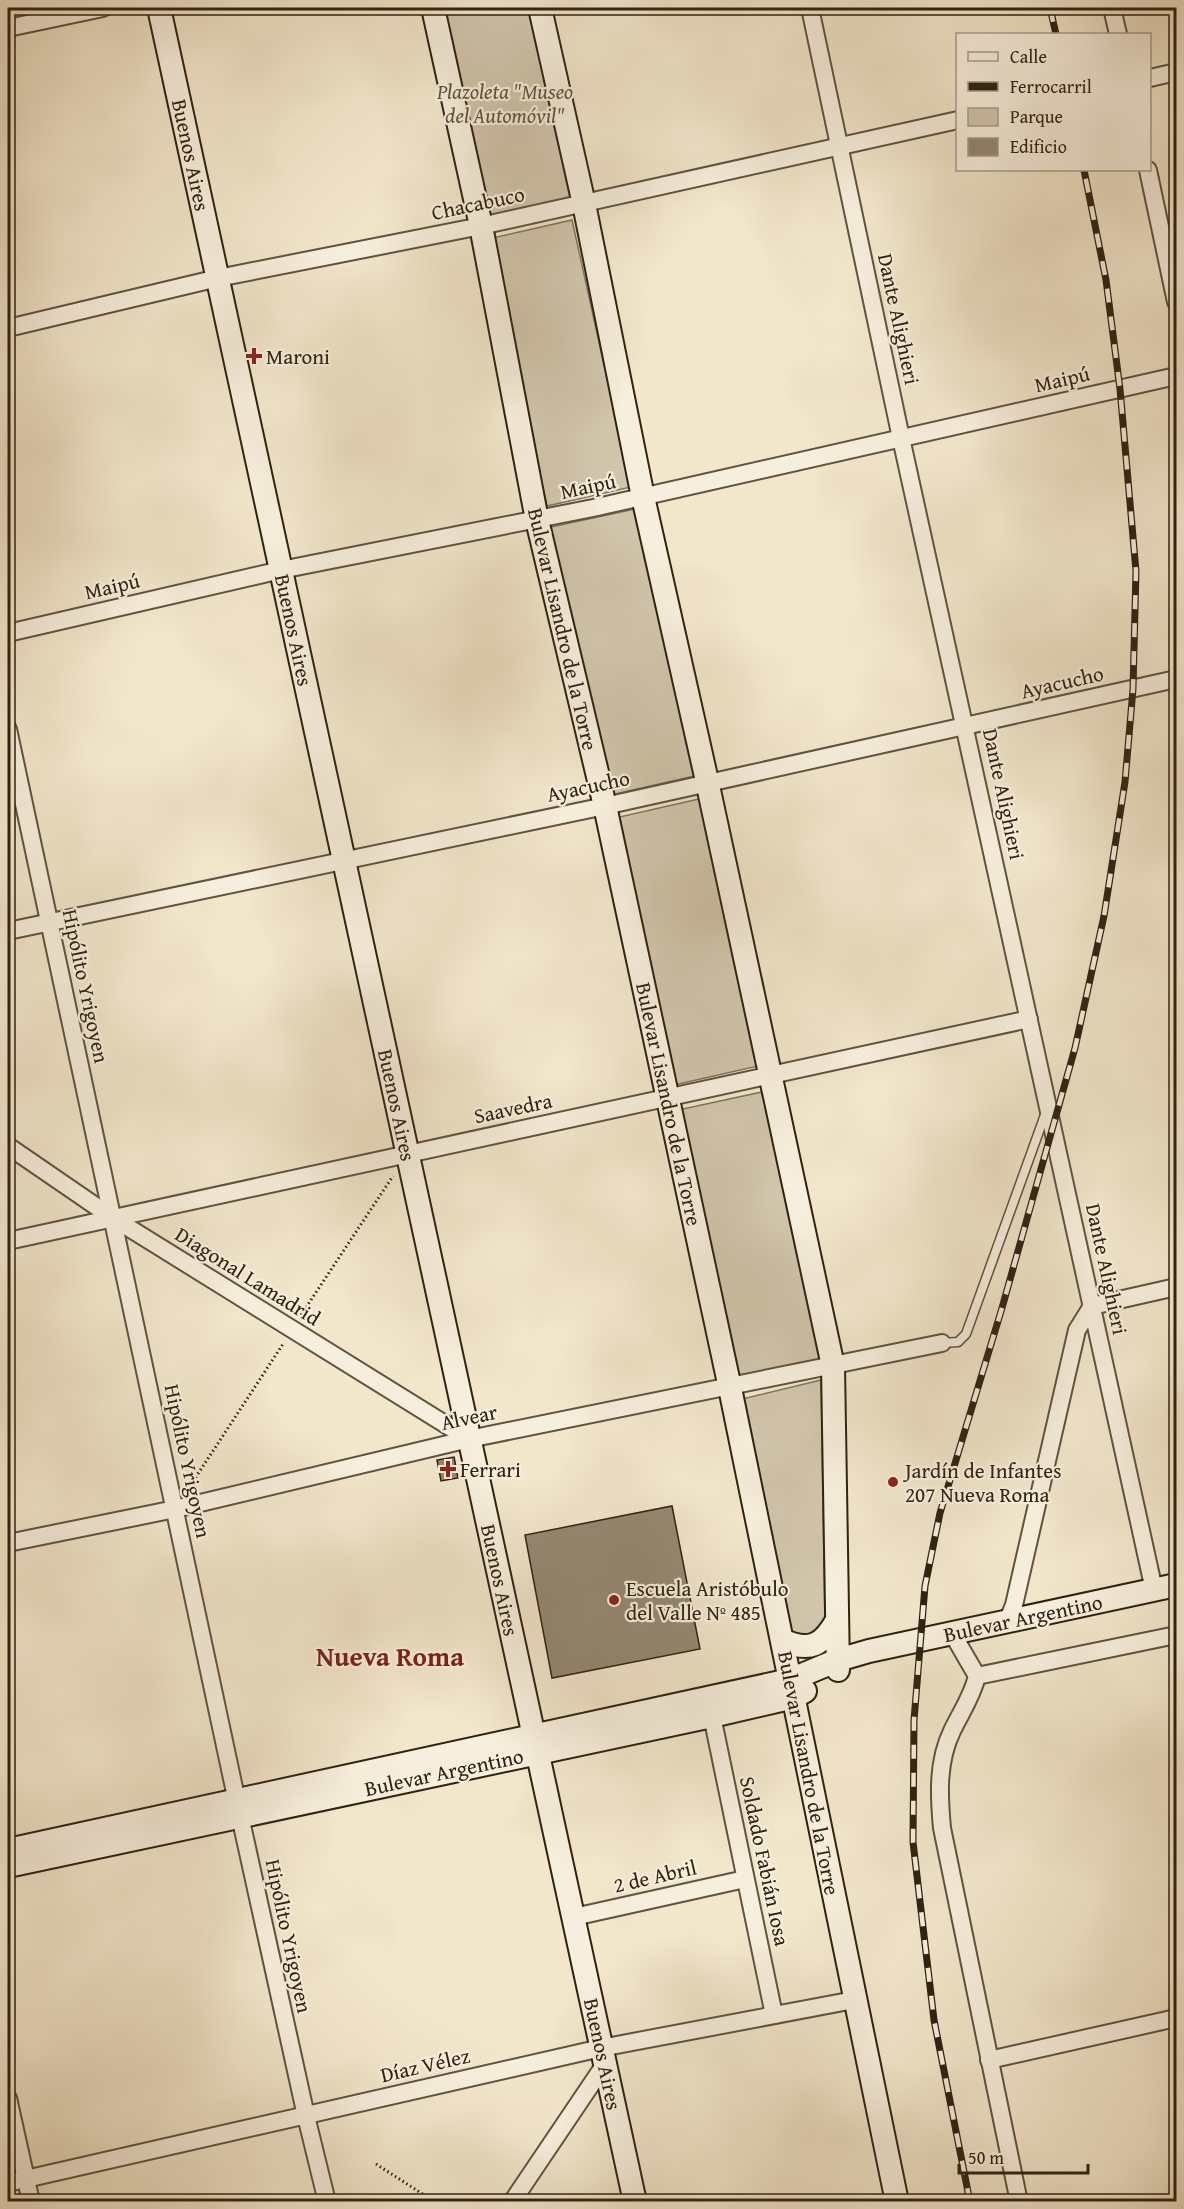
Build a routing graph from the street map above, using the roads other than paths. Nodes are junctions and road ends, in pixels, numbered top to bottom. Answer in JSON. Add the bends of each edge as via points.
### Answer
{"nodes":[{"id":1,"x":103,"y":8,"type":"edge"},
{"id":2,"x":159,"y":8,"type":"edge"},
{"id":3,"x":433,"y":8,"type":"edge"},
{"id":4,"x":540,"y":8,"type":"edge"},
{"id":5,"x":810,"y":8,"type":"edge"},
{"id":6,"x":1112,"y":8,"type":"edge"},
{"id":7,"x":8,"y":28,"type":"edge"},
{"id":8,"x":1118,"y":33,"type":"edge"},
{"id":9,"x":1176,"y":72,"type":"edge"},
{"id":10,"x":1151,"y":78,"type":"edge"},
{"id":11,"x":956,"y":120,"type":"edge"},
{"id":12,"x":840,"y":144,"type":"junction"},
{"id":13,"x":1148,"y":171,"type":"edge"},
{"id":14,"x":584,"y":204,"type":"junction"},
{"id":15,"x":481,"y":226,"type":"junction"},
{"id":16,"x":218,"y":278,"type":"junction"},
{"id":17,"x":1176,"y":302,"type":"edge"},
{"id":18,"x":8,"y":328,"type":"edge"},
{"id":19,"x":1176,"y":376,"type":"edge"},
{"id":20,"x":901,"y":438,"type":"junction"},
{"id":21,"x":643,"y":497,"type":"junction"},
{"id":22,"x":537,"y":520,"type":"junction"},
{"id":23,"x":281,"y":570,"type":"junction"},
{"id":24,"x":8,"y":633,"type":"edge"},
{"id":25,"x":1176,"y":679,"type":"edge"},
{"id":26,"x":966,"y":726,"type":"junction"},
{"id":27,"x":8,"y":729,"type":"edge"},
{"id":28,"x":707,"y":781,"type":"junction"},
{"id":29,"x":605,"y":806,"type":"junction"},
{"id":30,"x":344,"y":860,"type":"junction"},
{"id":31,"x":49,"y":923,"type":"junction"},
{"id":32,"x":8,"y":931,"type":"edge"},
{"id":33,"x":1029,"y":1019,"type":"junction"},
{"id":34,"x":770,"y":1075,"type":"junction"},
{"id":35,"x":667,"y":1098,"type":"junction"},
{"id":36,"x":1049,"y":1107,"type":"junction"},
{"id":37,"x":8,"y":1146,"type":"edge"},
{"id":38,"x":408,"y":1154,"type":"junction"},
{"id":39,"x":113,"y":1218,"type":"junction"},
{"id":40,"x":8,"y":1241,"type":"edge"},
{"id":41,"x":1176,"y":1287,"type":"edge"},
{"id":42,"x":1092,"y":1306,"type":"junction"},
{"id":43,"x":942,"y":1343,"type":"joint"},
{"id":44,"x":833,"y":1366,"type":"junction"},
{"id":45,"x":730,"y":1388,"type":"junction"},
{"id":46,"x":469,"y":1439,"type":"junction"},
{"id":47,"x":175,"y":1509,"type":"junction"},
{"id":48,"x":8,"y":1543,"type":"edge"},
{"id":49,"x":1176,"y":1585,"type":"edge"},
{"id":50,"x":1154,"y":1590,"type":"junction"},
{"id":51,"x":837,"y":1620,"type":"junction"},
{"id":52,"x":1007,"y":1622,"type":"junction"},
{"id":53,"x":952,"y":1633,"type":"junction"},
{"id":54,"x":1176,"y":1635,"type":"edge"},
{"id":55,"x":782,"y":1640,"type":"junction"},
{"id":56,"x":838,"y":1665,"type":"junction"},
{"id":57,"x":977,"y":1676,"type":"junction"},
{"id":58,"x":792,"y":1689,"type":"junction"},
{"id":59,"x":712,"y":1716,"type":"junction"},
{"id":60,"x":535,"y":1744,"type":"junction"},
{"id":61,"x":239,"y":1808,"type":"junction"},
{"id":62,"x":8,"y":1850,"type":"edge"},
{"id":63,"x":8,"y":1866,"type":"edge"},
{"id":64,"x":745,"y":1879,"type":"junction"},
{"id":65,"x":574,"y":1917,"type":"junction"},
{"id":66,"x":854,"y":2000,"type":"junction"},
{"id":67,"x":774,"y":2015,"type":"junction"},
{"id":68,"x":1176,"y":2018,"type":"edge"},
{"id":69,"x":603,"y":2056,"type":"junction"},
{"id":70,"x":989,"y":2060,"type":"junction"},
{"id":71,"x":8,"y":2098,"type":"edge"},
{"id":72,"x":306,"y":2116,"type":"junction"},
{"id":73,"x":26,"y":2179,"type":"junction"},
{"id":74,"x":8,"y":2183,"type":"edge"},
{"id":75,"x":31,"y":2202,"type":"edge"},
{"id":76,"x":327,"y":2202,"type":"edge"},
{"id":77,"x":512,"y":2202,"type":"edge"},
{"id":78,"x":635,"y":2202,"type":"edge"},
{"id":79,"x":897,"y":2202,"type":"edge"},
{"id":80,"x":1019,"y":2202,"type":"edge"}],
"edges":[{"from":1,"to":7,"type":"street"},
{"from":2,"to":16,"type":"main road","name":"Buenos Aires"},
{"from":3,"to":15,"type":"main road","name":"Bulevar Lisandro de la Torre"},
{"from":4,"to":14,"type":"main road"},
{"from":5,"to":12,"type":"street","name":"Dante Alighieri"},
{"from":6,"to":8,"type":"street"},
{"from":9,"to":10,"type":"street"},
{"from":11,"to":12,"type":"street","name":"Chacabuco"},
{"from":12,"to":14,"type":"street","name":"Chacabuco"},
{"from":12,"to":20,"type":"street","name":"Dante Alighieri"},
{"from":13,"to":17,"type":"street"},
{"from":14,"to":15,"type":"street","name":"Chacabuco"},
{"from":14,"to":21,"type":"main road"},
{"from":15,"to":16,"type":"street","name":"Chacabuco"},
{"from":15,"to":22,"type":"main road","name":"Bulevar Lisandro de la Torre"},
{"from":16,"to":18,"type":"street","name":"Chacabuco"},
{"from":16,"to":23,"type":"main road","name":"Buenos Aires"},
{"from":19,"to":20,"type":"street","name":"Maipú"},
{"from":20,"to":21,"type":"street","name":"Maipú"},
{"from":20,"to":26,"type":"street","name":"Dante Alighieri"},
{"from":21,"to":22,"type":"street","name":"Maipú"},
{"from":21,"to":28,"type":"main road"},
{"from":22,"to":23,"type":"street","name":"Maipú"},
{"from":22,"to":29,"type":"main road","name":"Bulevar Lisandro de la Torre"},
{"from":23,"to":24,"type":"street","name":"Maipú"},
{"from":23,"to":30,"type":"main road","name":"Buenos Aires"},
{"from":25,"to":26,"type":"street","name":"Ayacucho"},
{"from":26,"to":28,"type":"street","name":"Ayacucho"},
{"from":26,"to":33,"type":"street","name":"Dante Alighieri"},
{"from":27,"to":31,"type":"street","name":"Hipólito Yrigoyen"},
{"from":28,"to":29,"type":"street","name":"Ayacucho"},
{"from":28,"to":34,"type":"main road"},
{"from":29,"to":30,"type":"street","name":"Ayacucho"},
{"from":29,"to":35,"type":"main road","name":"Bulevar Lisandro de la Torre"},
{"from":30,"to":31,"type":"street","name":"Ayacucho"},
{"from":30,"to":38,"type":"main road","name":"Buenos Aires"},
{"from":31,"to":32,"type":"street","name":"Ayacucho"},
{"from":31,"to":39,"type":"street","name":"Hipólito Yrigoyen"},
{"from":33,"to":34,"type":"street","name":"Saavedra"},
{"from":33,"to":36,"type":"street","name":"Dante Alighieri"},
{"from":34,"to":35,"type":"street","name":"Saavedra"},
{"from":34,"to":44,"type":"main road"},
{"from":35,"to":38,"type":"street","name":"Saavedra"},
{"from":35,"to":45,"type":"main road","name":"Bulevar Lisandro de la Torre"},
{"from":36,"to":42,"type":"street","name":"Dante Alighieri"},
{"from":36,"to":43,"type":"lane","via":[[966,1334],[958,1342]]},
{"from":37,"to":39,"type":"street","name":"Diagonal Lamadrid"},
{"from":38,"to":39,"type":"street","name":"Saavedra"},
{"from":38,"to":46,"type":"main road","name":"Buenos Aires"},
{"from":39,"to":40,"type":"street","name":"Saavedra"},
{"from":39,"to":46,"type":"street","name":"Diagonal Lamadrid"},
{"from":39,"to":47,"type":"street","name":"Hipólito Yrigoyen"},
{"from":41,"to":42,"type":"street"},
{"from":42,"to":50,"type":"street","name":"Dante Alighieri"},
{"from":42,"to":52,"type":"street","via":[[1077,1330]]},
{"from":43,"to":44,"type":"street","name":"Alvear"},
{"from":44,"to":45,"type":"street","name":"Alvear"},
{"from":44,"to":51,"type":"main road"},
{"from":45,"to":46,"type":"street","name":"Alvear"},
{"from":45,"to":55,"type":"main road","name":"Bulevar Lisandro de la Torre"},
{"from":46,"to":47,"type":"street","name":"Alvear"},
{"from":46,"to":60,"type":"main road","name":"Buenos Aires"},
{"from":47,"to":48,"type":"street","name":"Alvear"},
{"from":47,"to":61,"type":"street","name":"Hipólito Yrigoyen"},
{"from":49,"to":50,"type":"main road","name":"Bulevar Argentino"},
{"from":50,"to":52,"type":"main road","name":"Bulevar Argentino"},
{"from":51,"to":55,"type":"main road","via":[[828,1637],[811,1646],[796,1647]]},
{"from":51,"to":56,"type":"main road"},
{"from":52,"to":53,"type":"main road","name":"Bulevar Argentino"},
{"from":53,"to":56,"type":"main road","name":"Bulevar Argentino","via":[[869,1651]]},
{"from":53,"to":57,"type":"street"},
{"from":54,"to":57,"type":"street"},
{"from":55,"to":58,"type":"main road","name":"Bulevar Lisandro de la Torre"},
{"from":56,"to":58,"type":"main road","name":"Bulevar Argentino"},
{"from":57,"to":70,"type":"street","via":[[973,1694],[943,1754],[939,1793],[942,1828]]},
{"from":58,"to":59,"type":"main road","name":"Bulevar Argentino"},
{"from":58,"to":60,"type":"main road","name":"Bulevar Argentino"},
{"from":58,"to":66,"type":"main road","name":"Bulevar Lisandro de la Torre"},
{"from":59,"to":60,"type":"main road","name":"Bulevar Argentino"},
{"from":59,"to":64,"type":"street","name":"Soldado Fabián Iosa"},
{"from":60,"to":61,"type":"main road","name":"Bulevar Argentino"},
{"from":60,"to":65,"type":"main road","name":"Buenos Aires"},
{"from":61,"to":62,"type":"main road","name":"Bulevar Argentino"},
{"from":61,"to":63,"type":"main road","name":"Bulevar Argentino"},
{"from":61,"to":72,"type":"street","name":"Hipólito Yrigoyen"},
{"from":64,"to":65,"type":"street","name":"2 de Abril"},
{"from":64,"to":67,"type":"street","name":"Soldado Fabián Iosa"},
{"from":65,"to":69,"type":"main road","name":"Buenos Aires"},
{"from":66,"to":67,"type":"street","name":"Díaz Vélez"},
{"from":66,"to":79,"type":"main road","name":"Bulevar Lisandro de la Torre"},
{"from":67,"to":69,"type":"street","name":"Díaz Vélez"},
{"from":68,"to":70,"type":"street"},
{"from":69,"to":72,"type":"street","name":"Díaz Vélez"},
{"from":69,"to":77,"type":"street"},
{"from":69,"to":78,"type":"main road","name":"Buenos Aires"},
{"from":70,"to":80,"type":"street"},
{"from":71,"to":73,"type":"street"},
{"from":72,"to":73,"type":"street","name":"Díaz Vélez"},
{"from":72,"to":76,"type":"street","name":"Hipólito Yrigoyen"},
{"from":73,"to":74,"type":"street","name":"Díaz Vélez"},
{"from":73,"to":75,"type":"street"}]}
